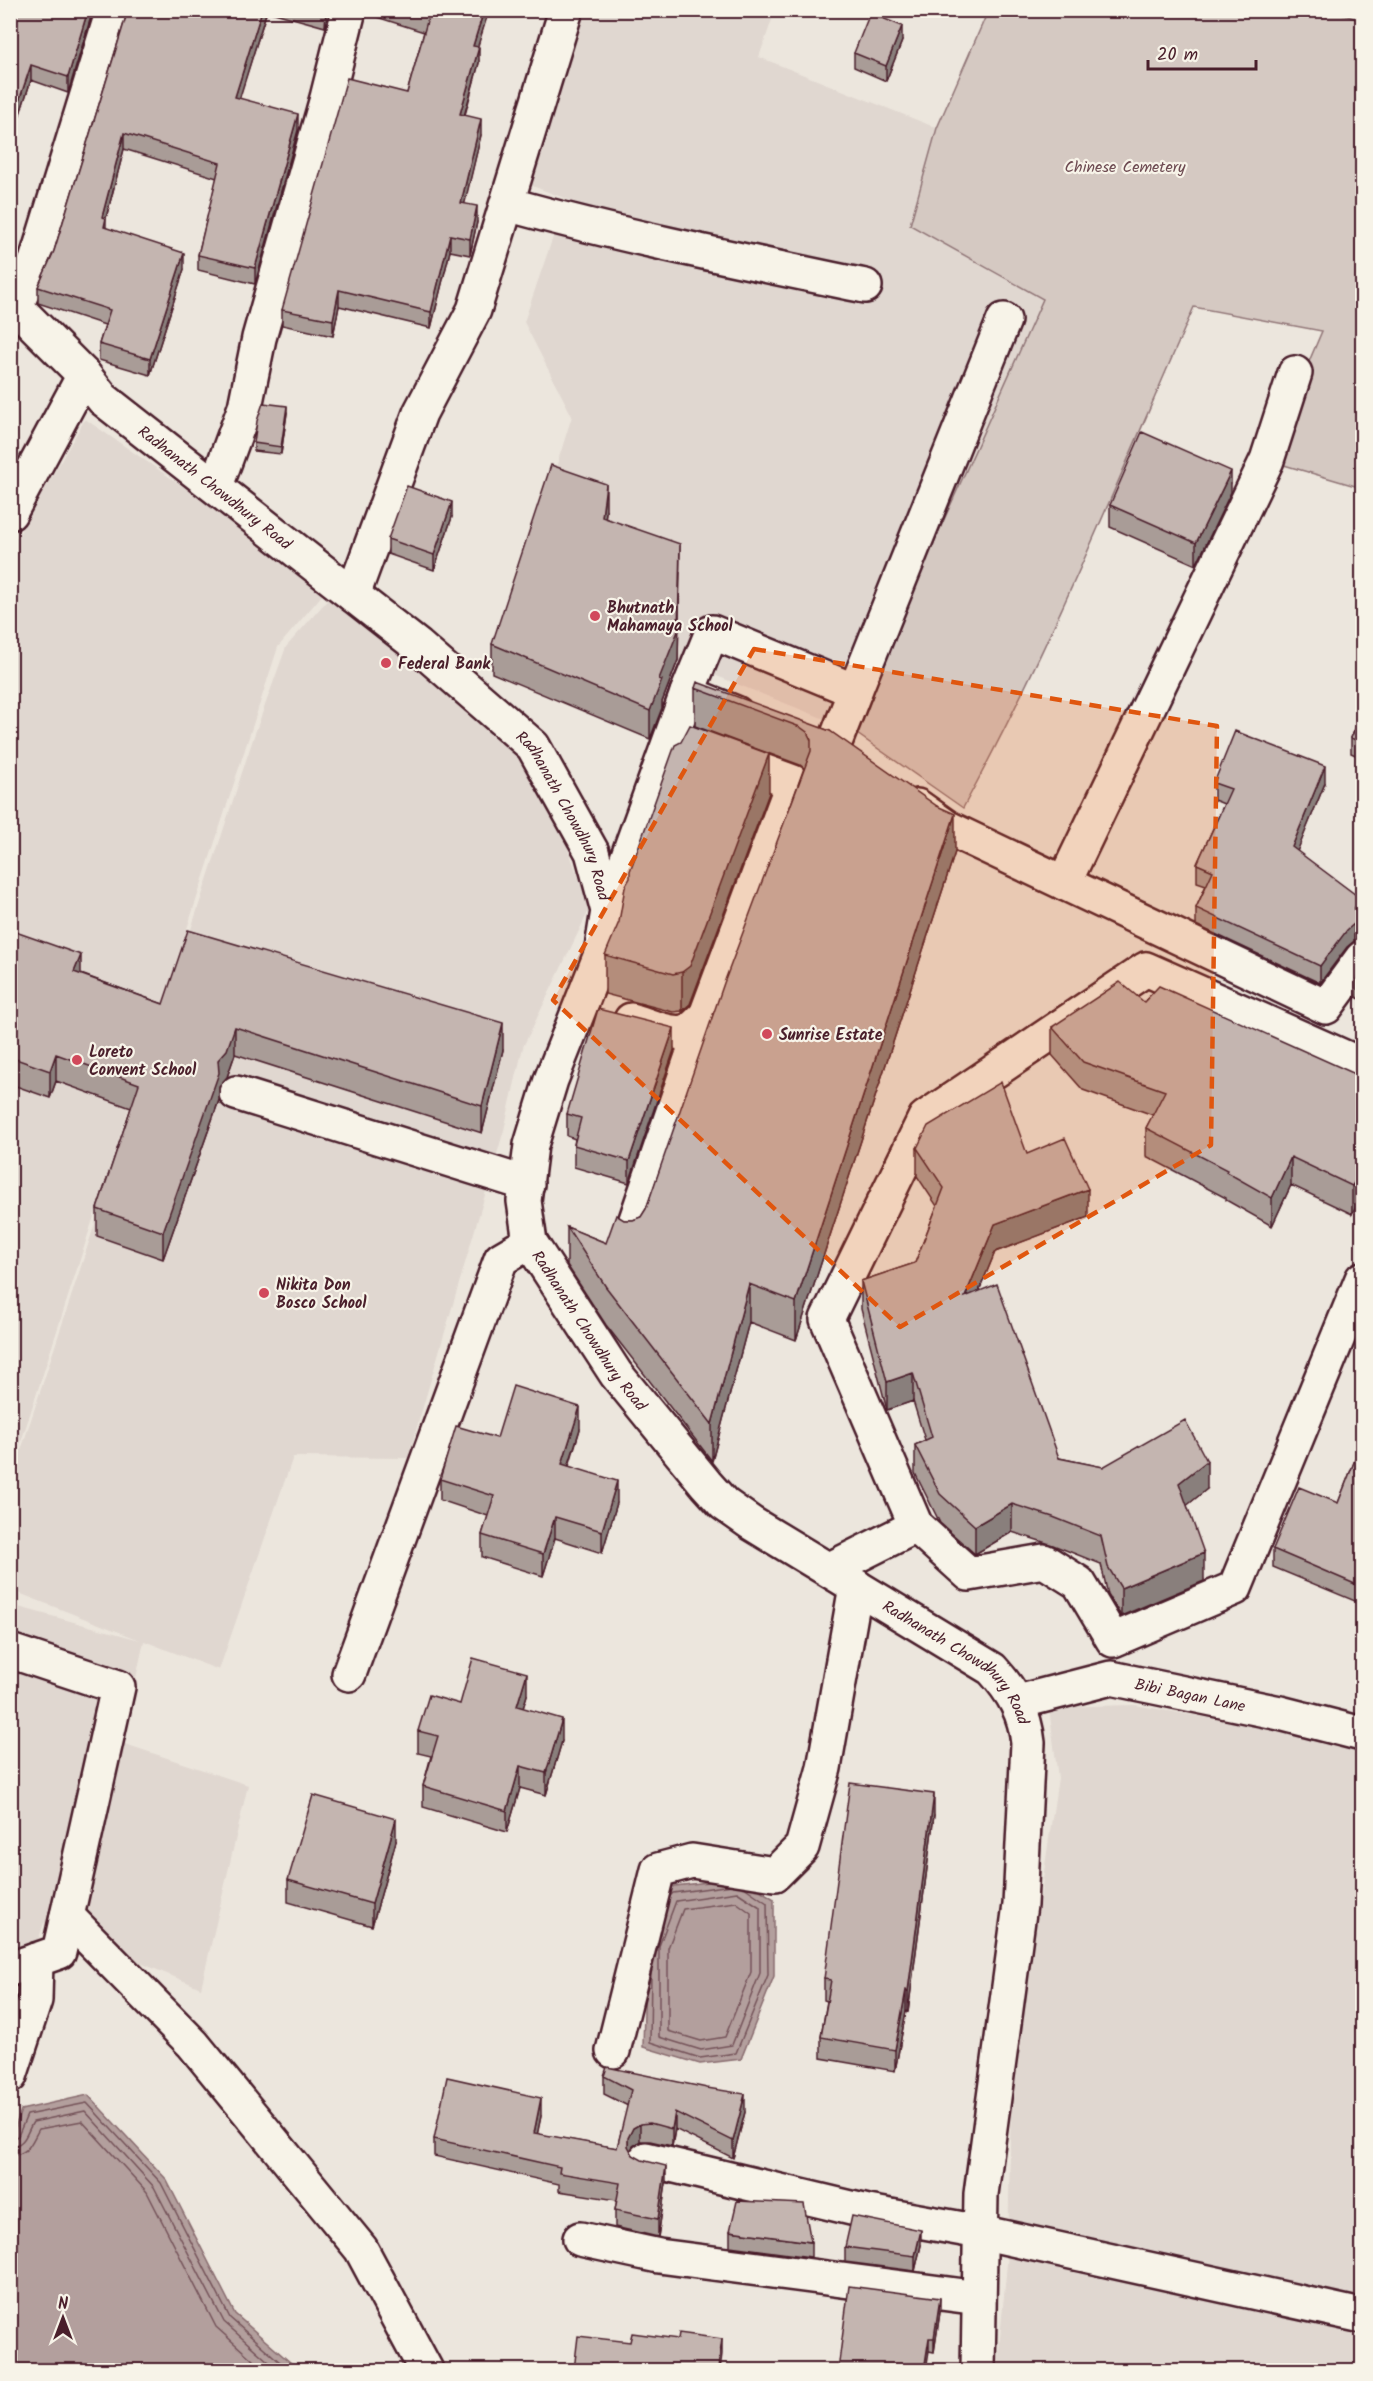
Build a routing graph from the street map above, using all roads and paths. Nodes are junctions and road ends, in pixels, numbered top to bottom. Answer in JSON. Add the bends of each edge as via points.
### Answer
{"nodes":[{"id":1,"x":112,"y":10,"type":"edge"},
{"id":2,"x":350,"y":10,"type":"edge"},
{"id":3,"x":566,"y":10,"type":"edge"},
{"id":4,"x":507,"y":204,"type":"junction"},
{"id":5,"x":865,"y":286,"type":"dead end"},
{"id":6,"x":13,"y":303,"type":"edge"},
{"id":7,"x":1004,"y":320,"type":"dead end"},
{"id":8,"x":1295,"y":373,"type":"dead end"},
{"id":9,"x":84,"y":375,"type":"junction"},
{"id":10,"x":216,"y":486,"type":"junction"},
{"id":11,"x":10,"y":513,"type":"edge"},
{"id":12,"x":353,"y":595,"type":"junction"},
{"id":13,"x":855,"y":691,"type":"junction"},
{"id":14,"x":687,"y":693,"type":"junction"},
{"id":15,"x":765,"y":724,"type":"dead end"},
{"id":16,"x":833,"y":752,"type":"edge"},
{"id":17,"x":893,"y":790,"type":"edge"},
{"id":18,"x":1064,"y":883,"type":"junction"},
{"id":19,"x":614,"y":913,"type":"junction"},
{"id":20,"x":1362,"y":958,"type":"edge"},
{"id":21,"x":585,"y":1007,"type":"junction"},
{"id":22,"x":706,"y":1015,"type":"junction"},
{"id":23,"x":1362,"y":1065,"type":"edge"},
{"id":24,"x":236,"y":1093,"type":"dead end"},
{"id":25,"x":526,"y":1184,"type":"junction"},
{"id":26,"x":629,"y":1240,"type":"edge"},
{"id":27,"x":530,"y":1242,"type":"junction"},
{"id":28,"x":1362,"y":1279,"type":"edge"},
{"id":29,"x":916,"y":1526,"type":"junction"},
{"id":30,"x":843,"y":1577,"type":"junction"},
{"id":31,"x":10,"y":1651,"type":"edge"},
{"id":32,"x":349,"y":1674,"type":"dead end"},
{"id":33,"x":1018,"y":1702,"type":"junction"},
{"id":34,"x":1362,"y":1734,"type":"edge"},
{"id":35,"x":67,"y":1916,"type":"junction"},
{"id":36,"x":23,"y":1965,"type":"edge"},
{"id":37,"x":613,"y":2051,"type":"dead end"},
{"id":38,"x":10,"y":2076,"type":"edge"},
{"id":39,"x":646,"y":2159,"type":"edge"},
{"id":40,"x":980,"y":2232,"type":"junction"},
{"id":41,"x":580,"y":2240,"type":"dead end"},
{"id":42,"x":979,"y":2298,"type":"junction"},
{"id":43,"x":1362,"y":2316,"type":"edge"},
{"id":44,"x":426,"y":2370,"type":"edge"},
{"id":45,"x":978,"y":2370,"type":"edge"}],
"edges":[{"from":1,"to":6,"type":"street","via":[[36,261]]},
{"from":2,"to":10,"type":"street","via":[[259,338],[245,407]]},
{"from":3,"to":4,"type":"street"},
{"from":4,"to":5,"type":"street"},
{"from":4,"to":12,"type":"street","via":[[474,310],[420,413]]},
{"from":6,"to":9,"type":"street","name":"Radhanath Chowdhury Road"},
{"from":7,"to":13,"type":"street"},
{"from":8,"to":18,"type":"street","via":[[1267,460]]},
{"from":9,"to":10,"type":"street","name":"Radhanath Chowdhury Road","via":[[103,399]]},
{"from":9,"to":11,"type":"street"},
{"from":10,"to":12,"type":"street","name":"Radhanath Chowdhury Road"},
{"from":12,"to":19,"type":"street","name":"Radhanath Chowdhury Road","via":[[533,746],[592,852]]},
{"from":13,"to":14,"type":"street","via":[[712,632]]},
{"from":13,"to":16,"type":"street"},
{"from":14,"to":15,"type":"street"},
{"from":14,"to":19,"type":"street"},
{"from":17,"to":18,"type":"street","via":[[948,828]]},
{"from":18,"to":20,"type":"street","via":[[1326,1007]]},
{"from":19,"to":21,"type":"street","name":"Radhanath Chowdhury Road"},
{"from":19,"to":22,"type":"street","via":[[678,740],[793,782]]},
{"from":21,"to":22,"type":"street","via":[[684,1032]]},
{"from":21,"to":25,"type":"street","name":"Radhanath Chowdhury Road","via":[[551,1080],[531,1145]]},
{"from":22,"to":26,"type":"street"},
{"from":23,"to":29,"type":"street","via":[[1146,969],[925,1118],[827,1319]]},
{"from":24,"to":25,"type":"street"},
{"from":25,"to":27,"type":"street","name":"Radhanath Chowdhury Road","via":[[524,1201]]},
{"from":27,"to":30,"type":"street","name":"Radhanath Chowdhury Road","via":[[616,1374],[724,1504]]},
{"from":27,"to":32,"type":"street","via":[[501,1259]]},
{"from":28,"to":29,"type":"street","via":[[1235,1588],[1113,1640],[1079,1582],[1044,1561],[969,1574]]},
{"from":29,"to":30,"type":"street"},
{"from":30,"to":33,"type":"street","name":"Radhanath Chowdhury Road","via":[[992,1669]]},
{"from":30,"to":37,"type":"street","via":[[824,1768],[802,1847],[775,1874],[692,1861],[657,1870]]},
{"from":31,"to":35,"type":"street","via":[[118,1687]]},
{"from":33,"to":34,"type":"street","name":"Bibi Bagan Lane","via":[[1111,1678]]},
{"from":33,"to":40,"type":"street","name":"Radhanath Chowdhury Road","via":[[1028,1743],[1020,1905],[981,2194]]},
{"from":35,"to":36,"type":"street","via":[[59,1952]]},
{"from":35,"to":44,"type":"street","via":[[193,2044],[361,2249]]},
{"from":36,"to":38,"type":"street","via":[[35,2000]]},
{"from":39,"to":40,"type":"street","via":[[868,2211]]},
{"from":40,"to":42,"type":"street","name":"Radhanath Chowdhury Road"},
{"from":40,"to":43,"type":"street"},
{"from":41,"to":42,"type":"street","via":[[659,2256]]},
{"from":42,"to":45,"type":"street","name":"Radhanath Chowdhury Road"}]}
